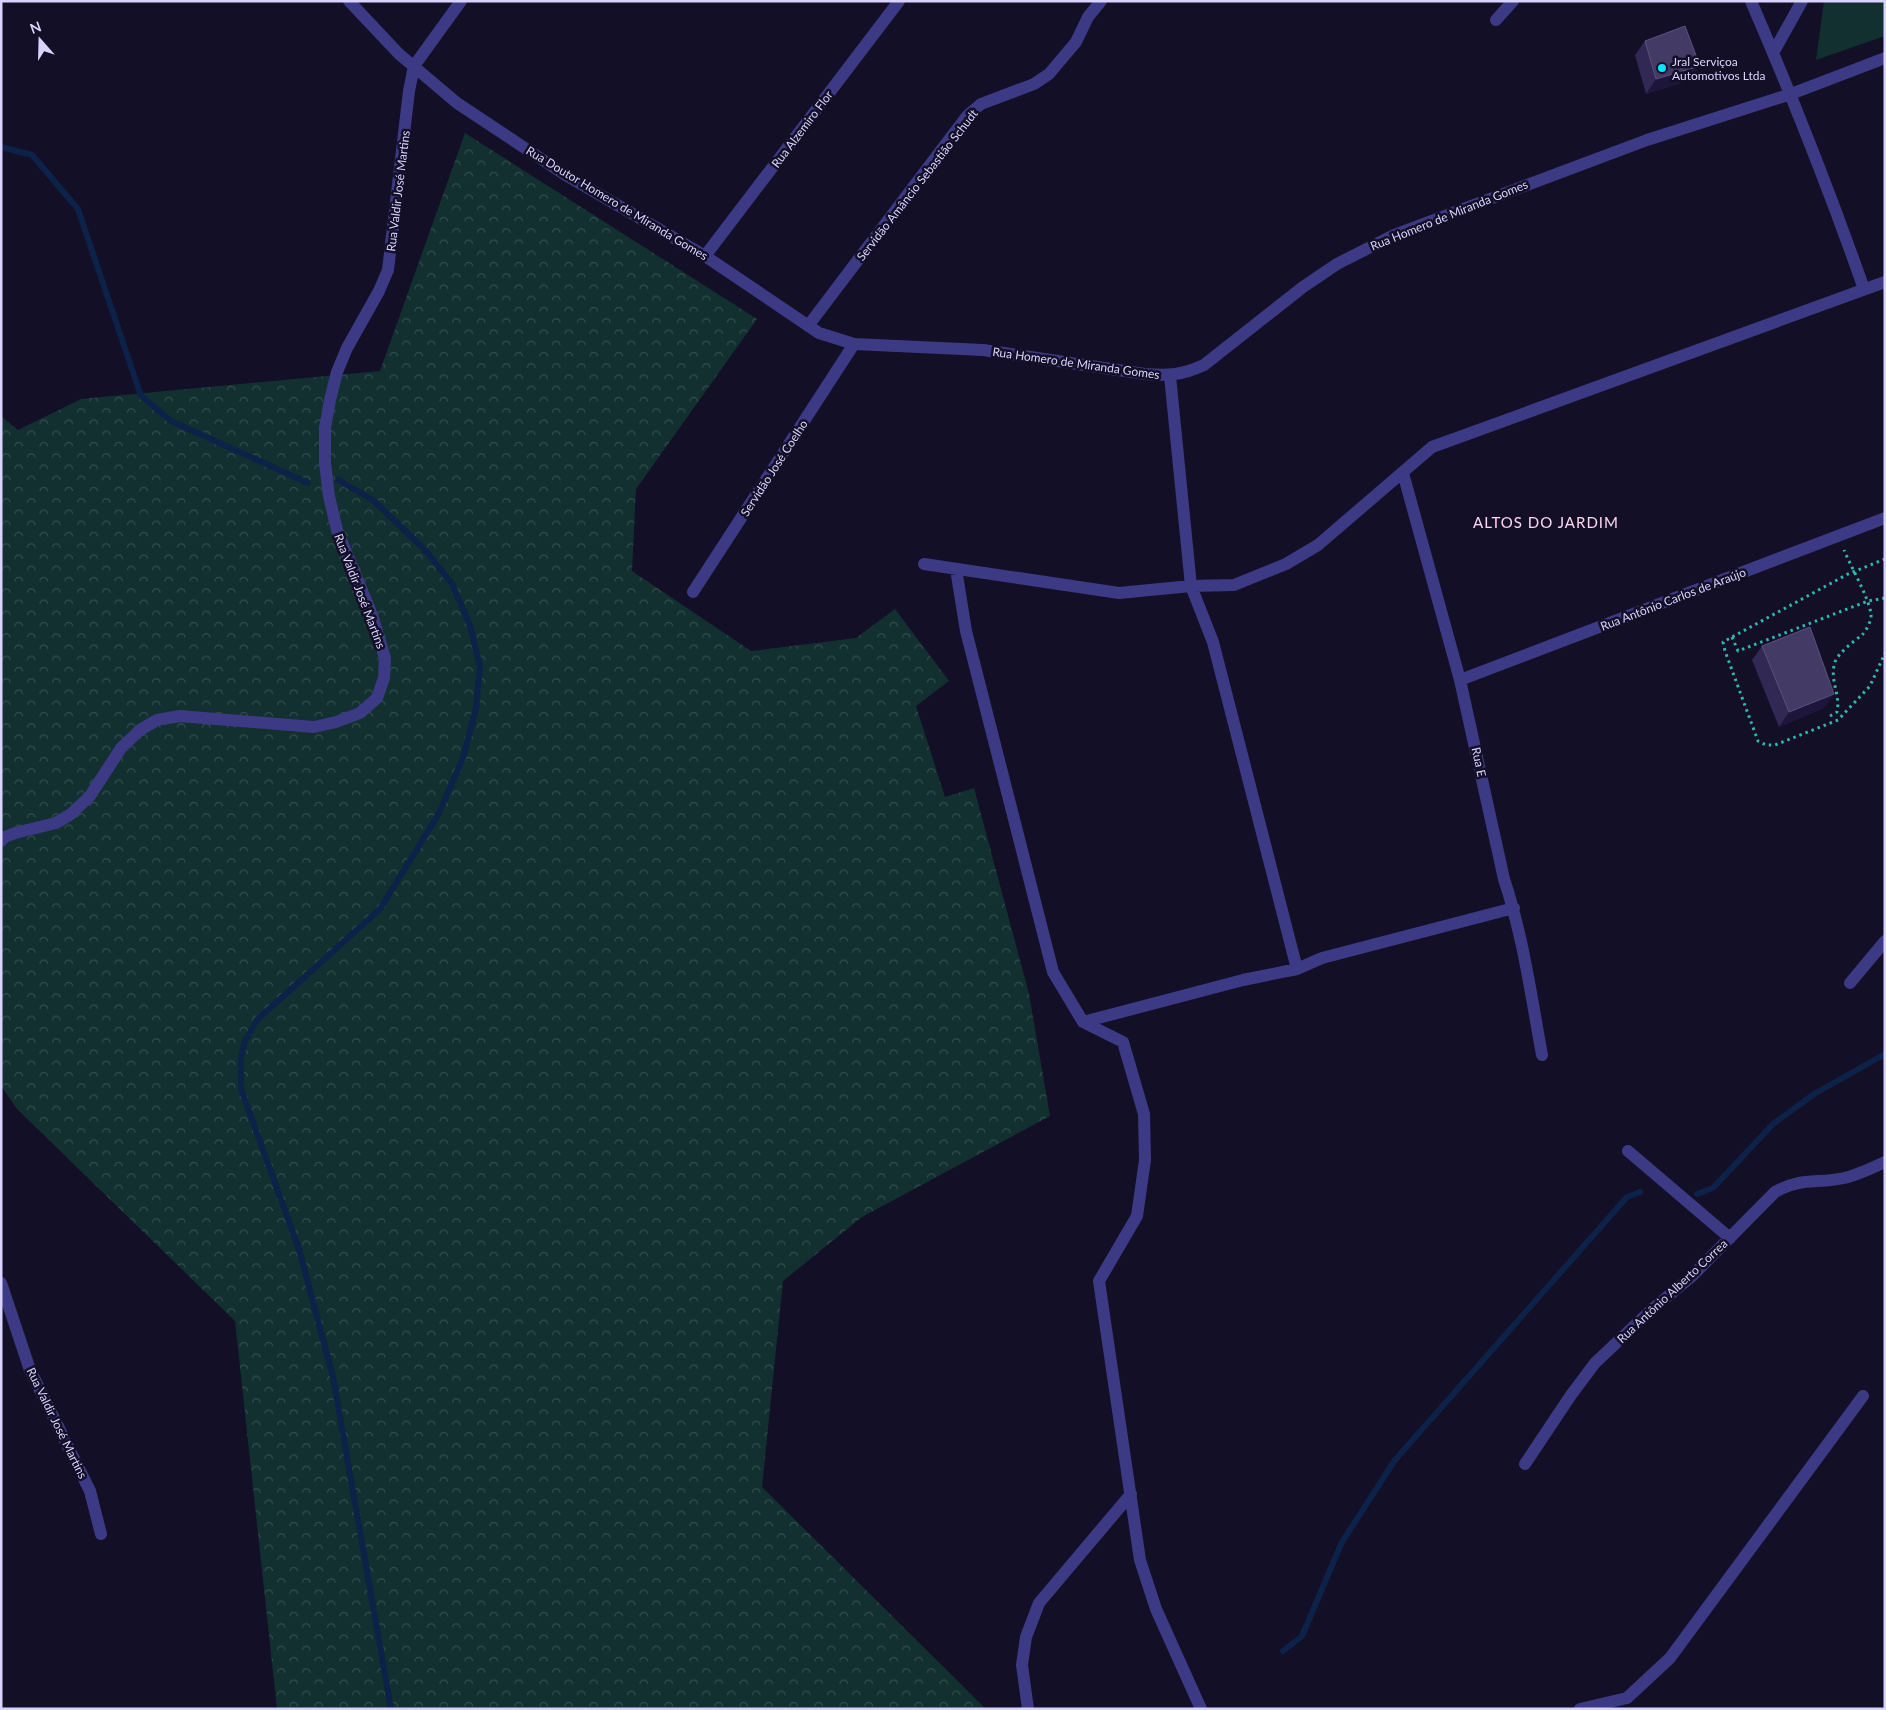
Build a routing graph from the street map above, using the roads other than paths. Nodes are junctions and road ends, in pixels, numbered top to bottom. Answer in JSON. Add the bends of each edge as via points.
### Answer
{"nodes":[{"id":1,"x":349,"y":1,"type":"edge"},
{"id":2,"x":461,"y":1,"type":"edge"},
{"id":3,"x":900,"y":1,"type":"edge"},
{"id":4,"x":1100,"y":1,"type":"edge"},
{"id":5,"x":1513,"y":1,"type":"edge"},
{"id":6,"x":1751,"y":1,"type":"edge"},
{"id":7,"x":1802,"y":1,"type":"edge"},
{"id":8,"x":1496,"y":20,"type":"dead end"},
{"id":9,"x":1773,"y":52,"type":"junction"},
{"id":10,"x":1885,"y":58,"type":"edge"},
{"id":11,"x":414,"y":66,"type":"junction"},
{"id":12,"x":1791,"y":94,"type":"junction"},
{"id":13,"x":705,"y":256,"type":"junction"},
{"id":14,"x":1885,"y":282,"type":"edge"},
{"id":15,"x":1864,"y":289,"type":"junction"},
{"id":16,"x":808,"y":326,"type":"junction"},
{"id":17,"x":854,"y":344,"type":"junction"},
{"id":18,"x":1170,"y":376,"type":"junction"},
{"id":19,"x":1403,"y":474,"type":"junction"},
{"id":20,"x":1885,"y":518,"type":"edge"},
{"id":21,"x":924,"y":564,"type":"dead end"},
{"id":22,"x":956,"y":569,"type":"junction"},
{"id":23,"x":1191,"y":586,"type":"junction"},
{"id":24,"x":693,"y":592,"type":"dead end"},
{"id":25,"x":1460,"y":680,"type":"junction"},
{"id":26,"x":1,"y":841,"type":"edge"},
{"id":27,"x":1514,"y":908,"type":"junction"},
{"id":28,"x":1885,"y":942,"type":"edge"},
{"id":29,"x":1297,"y":969,"type":"junction"},
{"id":30,"x":1850,"y":983,"type":"dead end"},
{"id":31,"x":1083,"y":1022,"type":"junction"},
{"id":32,"x":1542,"y":1054,"type":"dead end"},
{"id":33,"x":1628,"y":1151,"type":"dead end"},
{"id":34,"x":1885,"y":1162,"type":"edge"},
{"id":35,"x":1730,"y":1238,"type":"junction"},
{"id":36,"x":1,"y":1283,"type":"edge"},
{"id":37,"x":1863,"y":1396,"type":"dead end"},
{"id":38,"x":1525,"y":1464,"type":"dead end"},
{"id":39,"x":1131,"y":1494,"type":"junction"},
{"id":40,"x":101,"y":1534,"type":"dead end"},
{"id":41,"x":1028,"y":1709,"type":"edge"},
{"id":42,"x":1201,"y":1709,"type":"edge"},
{"id":43,"x":1580,"y":1709,"type":"edge"}],
"edges":[{"from":1,"to":11,"type":"street","name":"Rua Doutor Homero de Miranda Gomes"},
{"from":2,"to":11,"type":"street"},
{"from":3,"to":13,"type":"street","name":"Rua Alzemiro Flor"},
{"from":4,"to":16,"type":"street","name":"Servidão Amâncio Sebastião Schudt","via":[[1076,42],[1049,74],[1034,84],[981,104],[967,116]]},
{"from":5,"to":8,"type":"street"},
{"from":6,"to":9,"type":"street"},
{"from":7,"to":9,"type":"street"},
{"from":9,"to":12,"type":"street"},
{"from":10,"to":12,"type":"street","name":"Rua Homero de Miranda Gomes"},
{"from":11,"to":13,"type":"street","name":"Rua Doutor Homero de Miranda Gomes","via":[[457,103],[564,174]]},
{"from":11,"to":26,"type":"street","name":"Rua Valdir José Martins","via":[[388,270],[337,372],[325,428],[326,471],[336,530],[372,614],[386,658],[377,698],[360,713],[314,727],[180,716],[157,720],[140,730],[121,748],[90,796],[71,814],[56,823],[15,833]]},
{"from":12,"to":15,"type":"street"},
{"from":12,"to":18,"type":"street","name":"Rua Homero de Miranda Gomes","via":[[1647,140],[1394,235],[1337,264],[1204,365]]},
{"from":13,"to":16,"type":"street","name":"Rua Doutor Homero de Miranda Gomes"},
{"from":14,"to":15,"type":"street"},
{"from":15,"to":19,"type":"street","via":[[1463,434],[1432,447]]},
{"from":16,"to":17,"type":"street","name":"Rua Doutor Homero de Miranda Gomes"},
{"from":17,"to":18,"type":"street","name":"Rua Homero de Miranda Gomes","via":[[983,350]]},
{"from":17,"to":24,"type":"street","name":"Servidão José Coelho"},
{"from":18,"to":23,"type":"street"},
{"from":19,"to":23,"type":"street","via":[[1318,546],[1286,564],[1234,585]]},
{"from":19,"to":25,"type":"street","name":"Rua E"},
{"from":20,"to":25,"type":"street","name":"Rua Antônio Carlos de Araújo"},
{"from":21,"to":22,"type":"street"},
{"from":22,"to":23,"type":"street","via":[[1119,593]]},
{"from":22,"to":31,"type":"street","via":[[966,631],[1053,972]]},
{"from":23,"to":29,"type":"street","via":[[1213,642]]},
{"from":25,"to":27,"type":"street","name":"Rua E","via":[[1504,879]]},
{"from":27,"to":29,"type":"street","via":[[1322,958]]},
{"from":27,"to":32,"type":"street","name":"Rua E"},
{"from":28,"to":30,"type":"street"},
{"from":29,"to":31,"type":"street"},
{"from":31,"to":39,"type":"street","via":[[1122,1042],[1144,1114],[1145,1160],[1137,1216],[1099,1281]]},
{"from":33,"to":35,"type":"street"},
{"from":34,"to":35,"type":"street","name":"Rua Antônio Alberto Correa","via":[[1845,1178],[1788,1185],[1775,1192]]},
{"from":35,"to":38,"type":"street","name":"Rua Antônio Alberto Correa","via":[[1595,1363]]},
{"from":36,"to":40,"type":"street","name":"Rua Valdir José Martins","via":[[30,1370],[90,1491]]},
{"from":37,"to":43,"type":"street","via":[[1670,1658],[1627,1698]]},
{"from":39,"to":41,"type":"street","via":[[1039,1603],[1026,1637],[1022,1665]]},
{"from":39,"to":42,"type":"street","via":[[1140,1560],[1156,1609]]}]}
